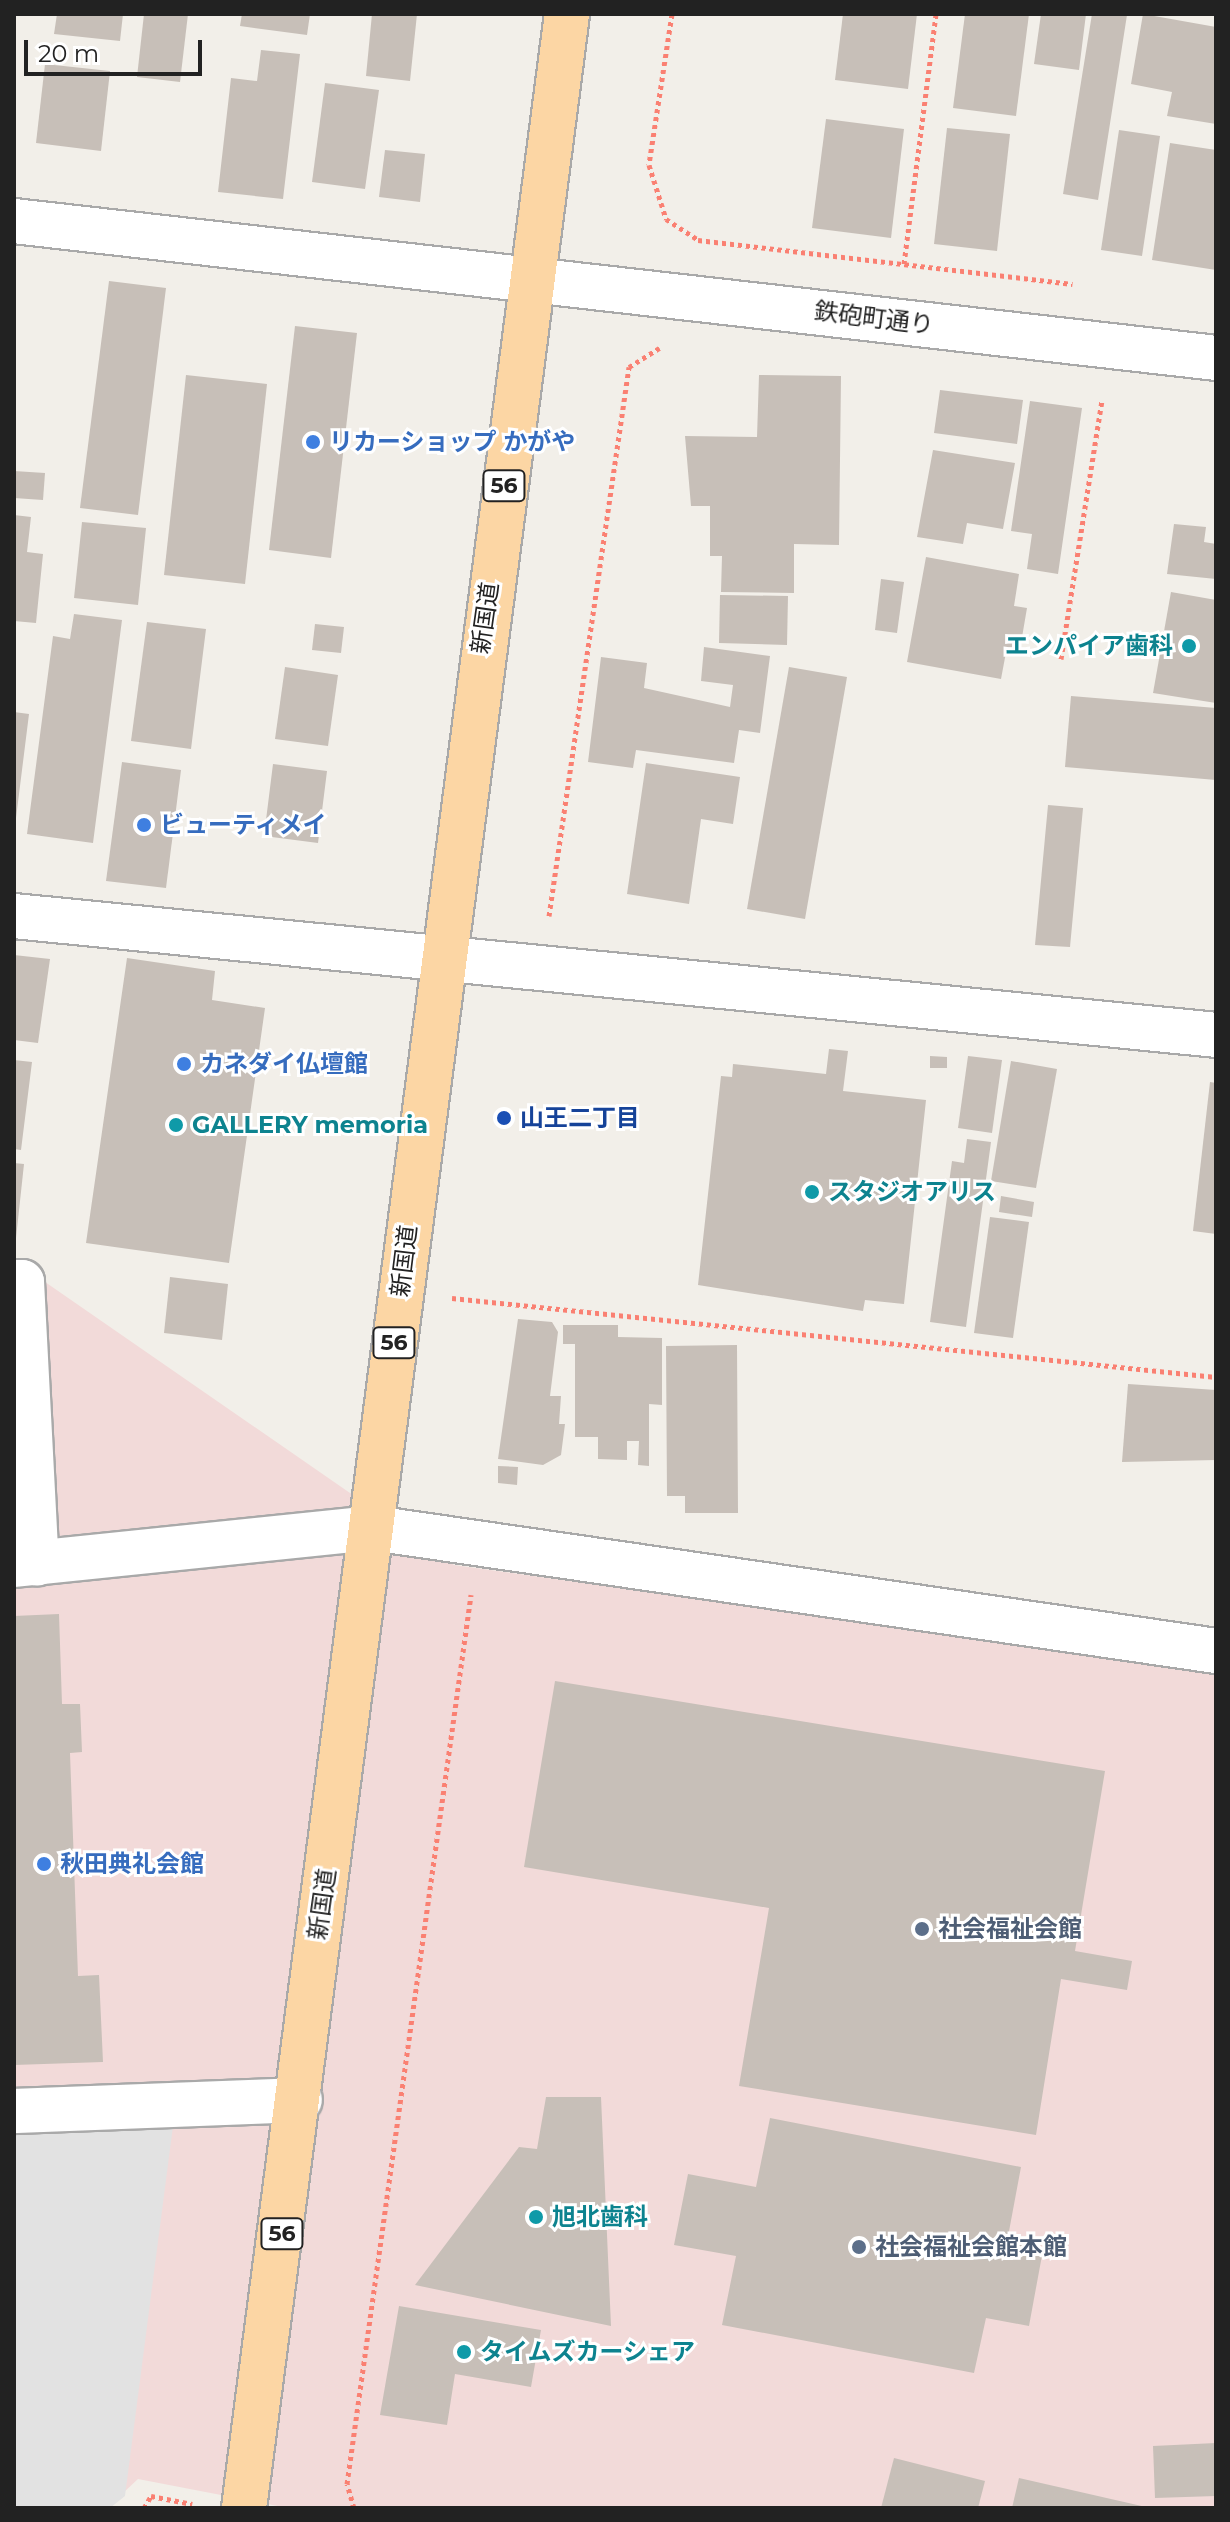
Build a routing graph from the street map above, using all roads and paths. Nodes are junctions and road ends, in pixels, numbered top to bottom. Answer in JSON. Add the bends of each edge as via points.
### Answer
{"nodes":[{"id":1,"x":567,"y":14,"type":"edge"},
{"id":2,"x":672,"y":14,"type":"edge"},
{"id":3,"x":936,"y":14,"type":"edge"},
{"id":4,"x":14,"y":221,"type":"edge"},
{"id":5,"x":904,"y":264,"type":"junction"},
{"id":6,"x":533,"y":278,"type":"junction"},
{"id":7,"x":1091,"y":286,"type":"dead end"},
{"id":8,"x":666,"y":344,"type":"dead end"},
{"id":9,"x":1216,"y":358,"type":"edge"},
{"id":10,"x":1087,"y":393,"type":"dead end"},
{"id":11,"x":1103,"y":394,"type":"junction"},
{"id":12,"x":1117,"y":396,"type":"dead end"},
{"id":13,"x":1061,"y":659,"type":"dead end"},
{"id":14,"x":14,"y":916,"type":"edge"},
{"id":15,"x":442,"y":955,"type":"junction"},
{"id":16,"x":541,"y":968,"type":"junction"},
{"id":17,"x":1216,"y":1035,"type":"edge"},
{"id":18,"x":14,"y":1282,"type":"edge"},
{"id":19,"x":399,"y":1293,"type":"junction"},
{"id":20,"x":1216,"y":1377,"type":"edge"},
{"id":21,"x":373,"y":1528,"type":"junction"},
{"id":22,"x":479,"y":1544,"type":"junction"},
{"id":23,"x":25,"y":1564,"type":"edge"},
{"id":24,"x":1216,"y":1651,"type":"edge"},
{"id":25,"x":300,"y":2100,"type":"junction"},
{"id":26,"x":14,"y":2111,"type":"edge"},
{"id":27,"x":197,"y":2505,"type":"dead end"},
{"id":28,"x":144,"y":2508,"type":"edge"},
{"id":29,"x":244,"y":2508,"type":"edge"},
{"id":30,"x":354,"y":2508,"type":"edge"}],
"edges":[{"from":1,"to":6,"type":"main road","name":"新国道","number":"56"},
{"from":2,"to":5,"type":"path","via":[[649,165],[666,219],[698,240]]},
{"from":3,"to":5,"type":"path"},
{"from":4,"to":6,"type":"street","name":"鉄砲町通り"},
{"from":5,"to":7,"type":"path"},
{"from":6,"to":9,"type":"street","name":"鉄砲町通り"},
{"from":6,"to":15,"type":"main road","name":"新国道","number":"56"},
{"from":8,"to":16,"type":"path","via":[[629,367]]},
{"from":10,"to":11,"type":"path"},
{"from":11,"to":12,"type":"path"},
{"from":11,"to":13,"type":"path"},
{"from":14,"to":15,"type":"street"},
{"from":15,"to":16,"type":"street"},
{"from":15,"to":19,"type":"main road","name":"新国道","number":"56"},
{"from":16,"to":17,"type":"street"},
{"from":18,"to":23,"type":"street","via":[[22,1282]]},
{"from":19,"to":20,"type":"path"},
{"from":19,"to":21,"type":"main road","name":"新国道","number":"56"},
{"from":21,"to":22,"type":"street"},
{"from":21,"to":23,"type":"street"},
{"from":21,"to":25,"type":"main road","name":"新国道","number":"56"},
{"from":22,"to":24,"type":"street"},
{"from":22,"to":30,"type":"path","via":[[347,2484]]},
{"from":25,"to":26,"type":"street"},
{"from":25,"to":29,"type":"main road","name":"新国道","number":"56"},
{"from":27,"to":28,"type":"path","via":[[151,2496]]}]}
